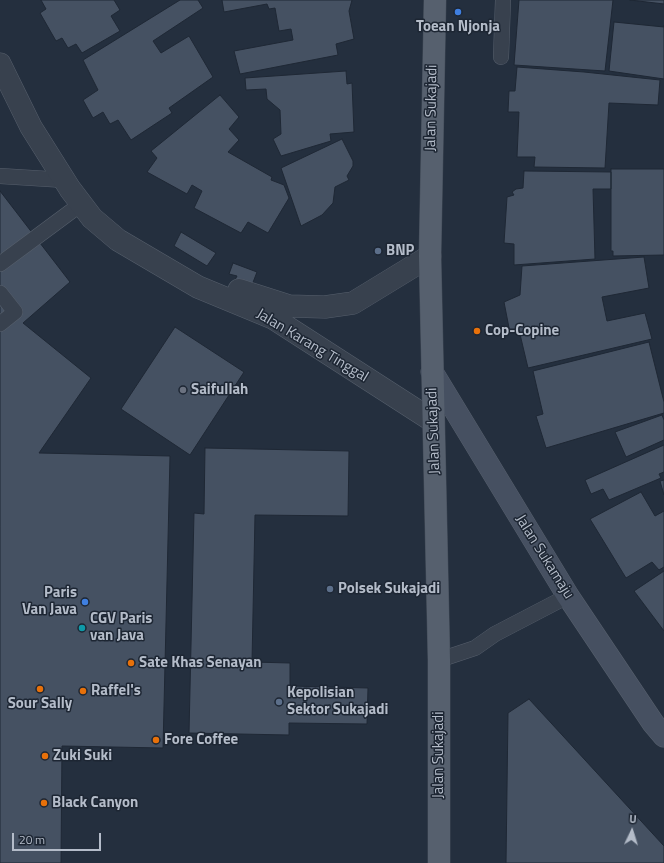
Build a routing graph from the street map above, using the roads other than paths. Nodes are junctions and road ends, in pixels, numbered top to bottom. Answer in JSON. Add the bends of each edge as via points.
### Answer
{"nodes":[{"id":1,"x":435,"y":0,"type":"edge"},
{"id":2,"x":503,"y":0,"type":"edge"},
{"id":3,"x":501,"y":57,"type":"dead end"},
{"id":4,"x":0,"y":64,"type":"edge"},
{"id":5,"x":0,"y":176,"type":"edge"},
{"id":6,"x":64,"y":180,"type":"junction"},
{"id":7,"x":81,"y":204,"type":"junction"},
{"id":8,"x":430,"y":256,"type":"junction"},
{"id":9,"x":0,"y":264,"type":"edge"},
{"id":10,"x":165,"y":268,"type":"junction"},
{"id":11,"x":0,"y":293,"type":"edge"},
{"id":12,"x":0,"y":324,"type":"edge"},
{"id":13,"x":432,"y":372,"type":"junction"},
{"id":14,"x":433,"y":421,"type":"junction"},
{"id":15,"x":568,"y":596,"type":"junction"},
{"id":16,"x":439,"y":660,"type":"junction"},
{"id":17,"x":664,"y":736,"type":"edge"},
{"id":18,"x":439,"y":863,"type":"edge"}],
"edges":[{"from":1,"to":8,"type":"main road","name":"Jalan Sukajadi"},
{"from":2,"to":3,"type":"lane"},
{"from":4,"to":6,"type":"street","name":"Jalan Karang Tinggal","via":[[31,127]]},
{"from":5,"to":6,"type":"lane"},
{"from":6,"to":7,"type":"street","name":"Jalan Karang Tinggal"},
{"from":7,"to":9,"type":"lane"},
{"from":7,"to":10,"type":"street","name":"Jalan Karang Tinggal","via":[[92,218],[118,240]]},
{"from":8,"to":10,"type":"street","name":"Jalan Karang Tinggal","via":[[352,303],[325,307],[289,306]]},
{"from":8,"to":13,"type":"main road","name":"Jalan Sukajadi"},
{"from":10,"to":14,"type":"street","name":"Jalan Karang Tinggal","via":[[198,287],[273,318]]},
{"from":11,"to":12,"type":"lane","via":[[15,312]]},
{"from":13,"to":14,"type":"main road","name":"Jalan Sukajadi"},
{"from":13,"to":15,"type":"main road","name":"Jalan Sukamaju"},
{"from":14,"to":16,"type":"main road","name":"Jalan Sukajadi"},
{"from":15,"to":16,"type":"lane","via":[[495,634],[475,648]]},
{"from":15,"to":17,"type":"main road","name":"Jalan Sukamaju"},
{"from":16,"to":18,"type":"main road","name":"Jalan Sukajadi"}]}
